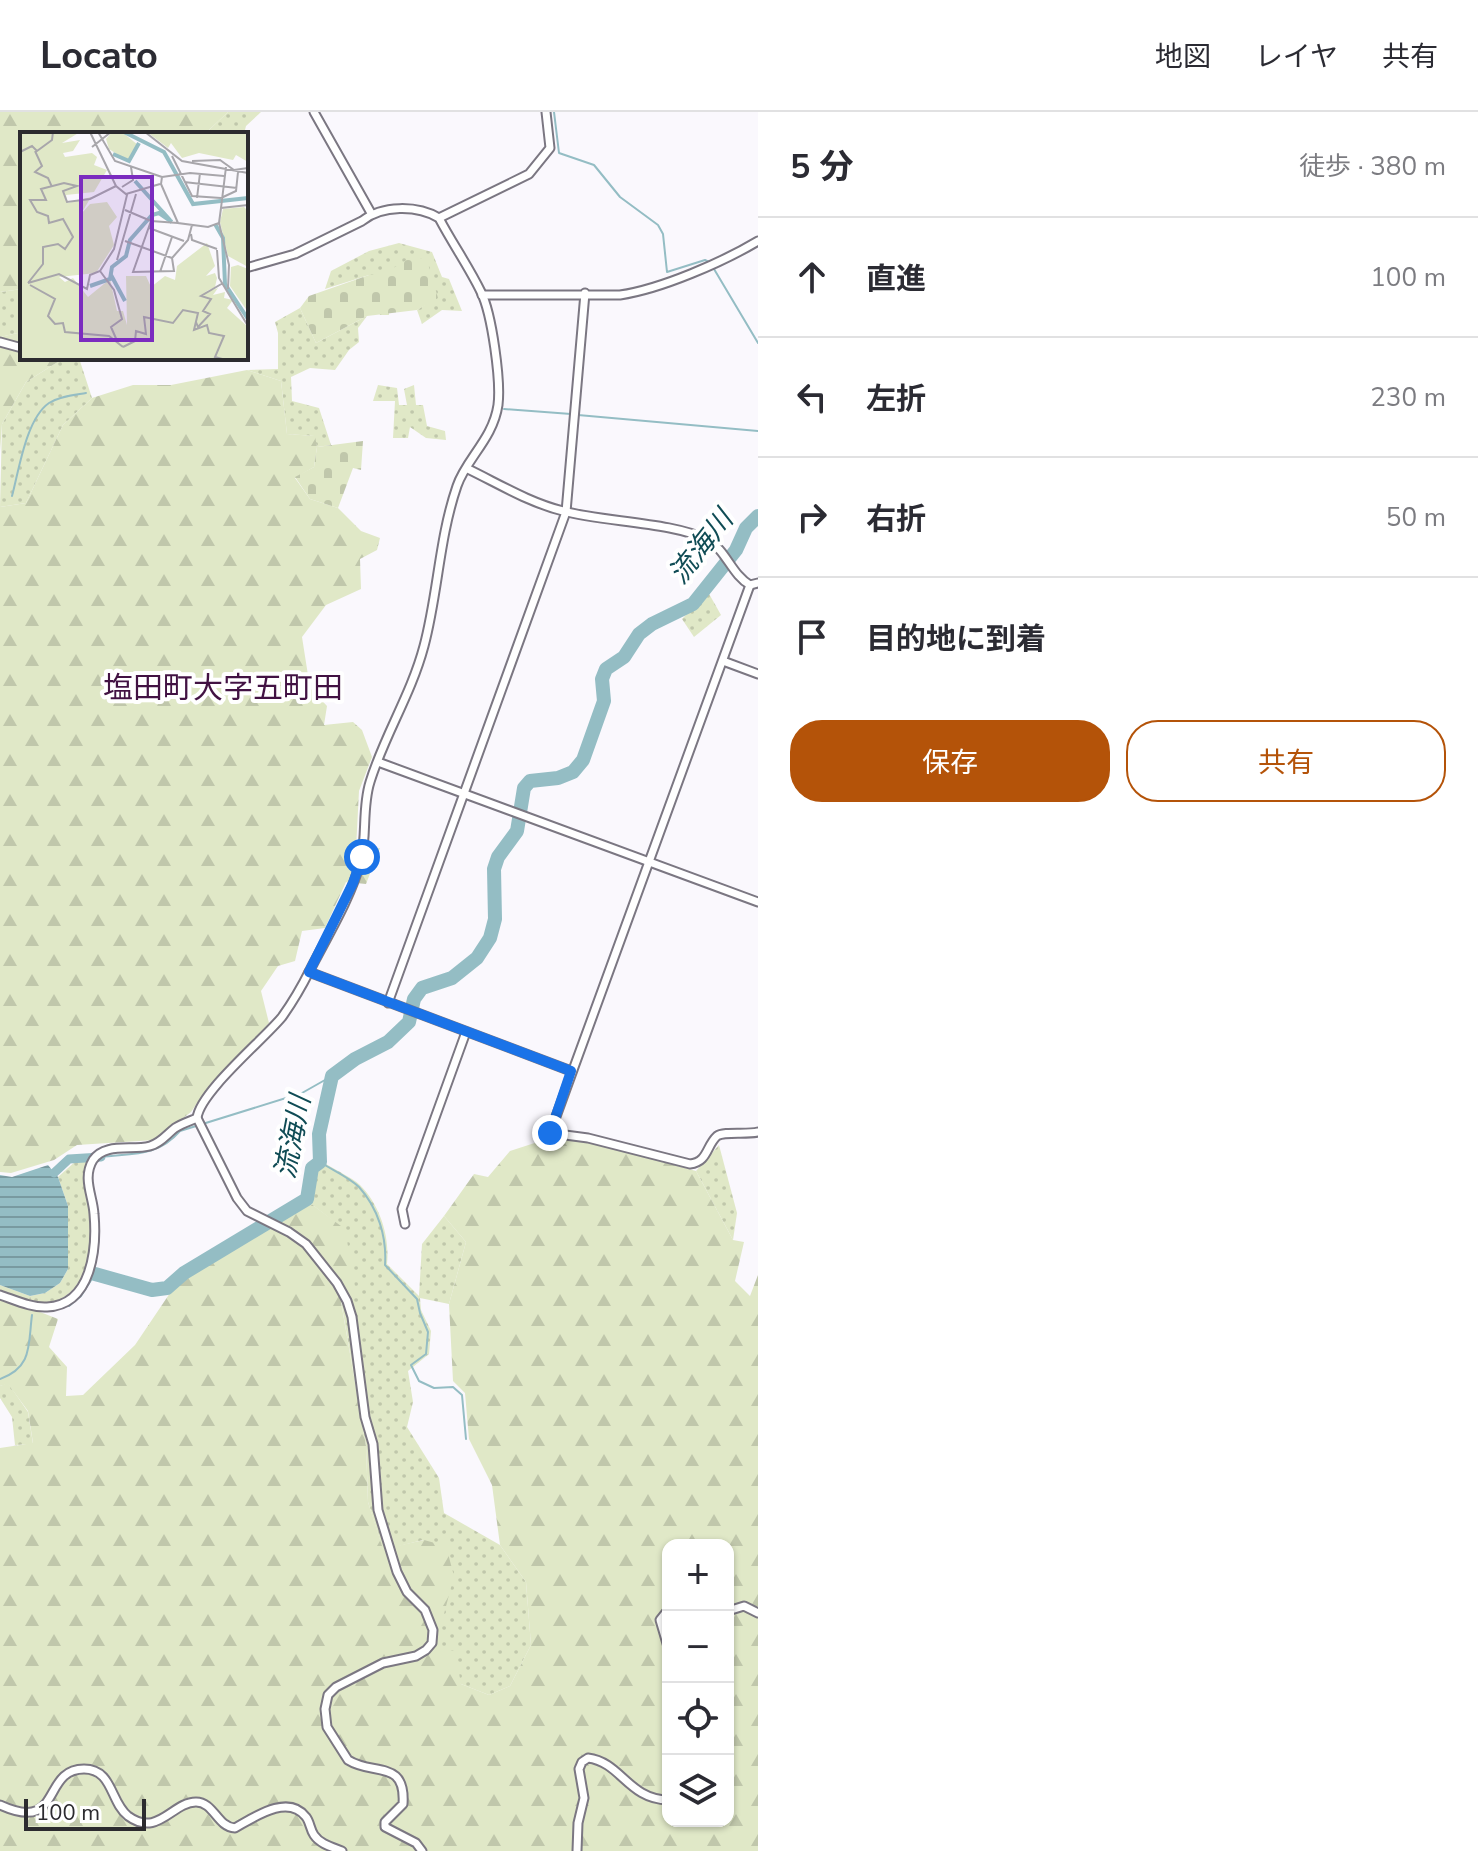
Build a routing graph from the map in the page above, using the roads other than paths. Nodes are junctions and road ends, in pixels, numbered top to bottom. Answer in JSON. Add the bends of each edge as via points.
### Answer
{"nodes":[{"id":1,"x":325,"y":112,"type":"edge"},
{"id":2,"x":546,"y":112,"type":"edge"},
{"id":3,"x":315,"y":115,"type":"edge"},
{"id":4,"x":371,"y":213,"type":"junction"},
{"id":5,"x":439,"y":218,"type":"junction"},
{"id":6,"x":758,"y":241,"type":"edge"},
{"id":7,"x":248,"y":267,"type":"edge"},
{"id":8,"x":585,"y":293,"type":"junction"},
{"id":9,"x":482,"y":295,"type":"junction"},
{"id":10,"x":0,"y":342,"type":"edge"},
{"id":11,"x":20,"y":347,"type":"edge"},
{"id":12,"x":468,"y":469,"type":"junction"},
{"id":13,"x":566,"y":512,"type":"junction"},
{"id":14,"x":754,"y":584,"type":"edge"},
{"id":15,"x":723,"y":661,"type":"junction"},
{"id":16,"x":758,"y":674,"type":"edge"},
{"id":17,"x":378,"y":762,"type":"junction"},
{"id":18,"x":464,"y":794,"type":"junction"},
{"id":19,"x":649,"y":861,"type":"junction"},
{"id":20,"x":758,"y":902,"type":"edge"},
{"id":21,"x":309,"y":972,"type":"junction"},
{"id":22,"x":388,"y":1003,"type":"junction"},
{"id":23,"x":466,"y":1032,"type":"junction"},
{"id":24,"x":571,"y":1071,"type":"junction"},
{"id":25,"x":197,"y":1118,"type":"junction"},
{"id":26,"x":758,"y":1132,"type":"edge"},
{"id":27,"x":405,"y":1224,"type":"dead end"},
{"id":28,"x":0,"y":1295,"type":"edge"},
{"id":29,"x":734,"y":1609,"type":"edge"},
{"id":30,"x":758,"y":1613,"type":"edge"},
{"id":31,"x":662,"y":1800,"type":"edge"},
{"id":32,"x":0,"y":1805,"type":"edge"},
{"id":33,"x":342,"y":1851,"type":"edge"},
{"id":34,"x":422,"y":1851,"type":"edge"},
{"id":35,"x":577,"y":1851,"type":"edge"}],
"edges":[{"from":1,"to":3,"type":"street"},
{"from":2,"to":5,"type":"street","via":[[550,148],[529,174]]},
{"from":3,"to":4,"type":"street"},
{"from":4,"to":5,"type":"street","via":[[405,209]]},
{"from":4,"to":7,"type":"street","via":[[295,254]]},
{"from":5,"to":9,"type":"street"},
{"from":6,"to":8,"type":"street","via":[[637,292]]},
{"from":8,"to":9,"type":"street"},
{"from":8,"to":13,"type":"street"},
{"from":9,"to":12,"type":"street","via":[[498,405]]},
{"from":10,"to":11,"type":"street"},
{"from":12,"to":13,"type":"street"},
{"from":12,"to":17,"type":"street","via":[[458,483],[445,529],[424,647]]},
{"from":13,"to":14,"type":"street","via":[[710,541],[742,580]]},
{"from":13,"to":18,"type":"street"},
{"from":14,"to":15,"type":"street"},
{"from":15,"to":16,"type":"street"},
{"from":15,"to":19,"type":"street"},
{"from":17,"to":18,"type":"street"},
{"from":17,"to":21,"type":"street","via":[[366,796],[362,857]]},
{"from":18,"to":19,"type":"street"},
{"from":18,"to":22,"type":"street"},
{"from":19,"to":20,"type":"street"},
{"from":19,"to":24,"type":"street"},
{"from":21,"to":22,"type":"street"},
{"from":21,"to":25,"type":"street","via":[[282,1016],[212,1090]]},
{"from":22,"to":23,"type":"street"},
{"from":23,"to":24,"type":"street"},
{"from":23,"to":27,"type":"street","via":[[402,1209]]},
{"from":24,"to":26,"type":"street","via":[[550,1133],[690,1164],[698,1163],[716,1137]]},
{"from":25,"to":28,"type":"street","via":[[161,1142],[107,1149],[91,1163],[92,1267],[80,1292],[51,1307]]},
{"from":25,"to":34,"type":"street","via":[[247,1211],[306,1244],[337,1283],[352,1317],[378,1510],[397,1572],[433,1630],[432,1643],[416,1656],[383,1663],[336,1687],[328,1695],[327,1727],[348,1760],[398,1777],[403,1804],[385,1827]]},
{"from":29,"to":30,"type":"street","via":[[744,1606]]},
{"from":31,"to":35,"type":"street","via":[[633,1789],[604,1761],[588,1758],[579,1769],[584,1798]]},
{"from":32,"to":33,"type":"street","via":[[27,1815],[47,1804],[63,1778],[91,1770],[109,1782],[120,1807],[136,1820],[157,1822],[198,1802],[235,1828],[266,1810],[283,1807],[297,1810],[321,1842]]}]}
